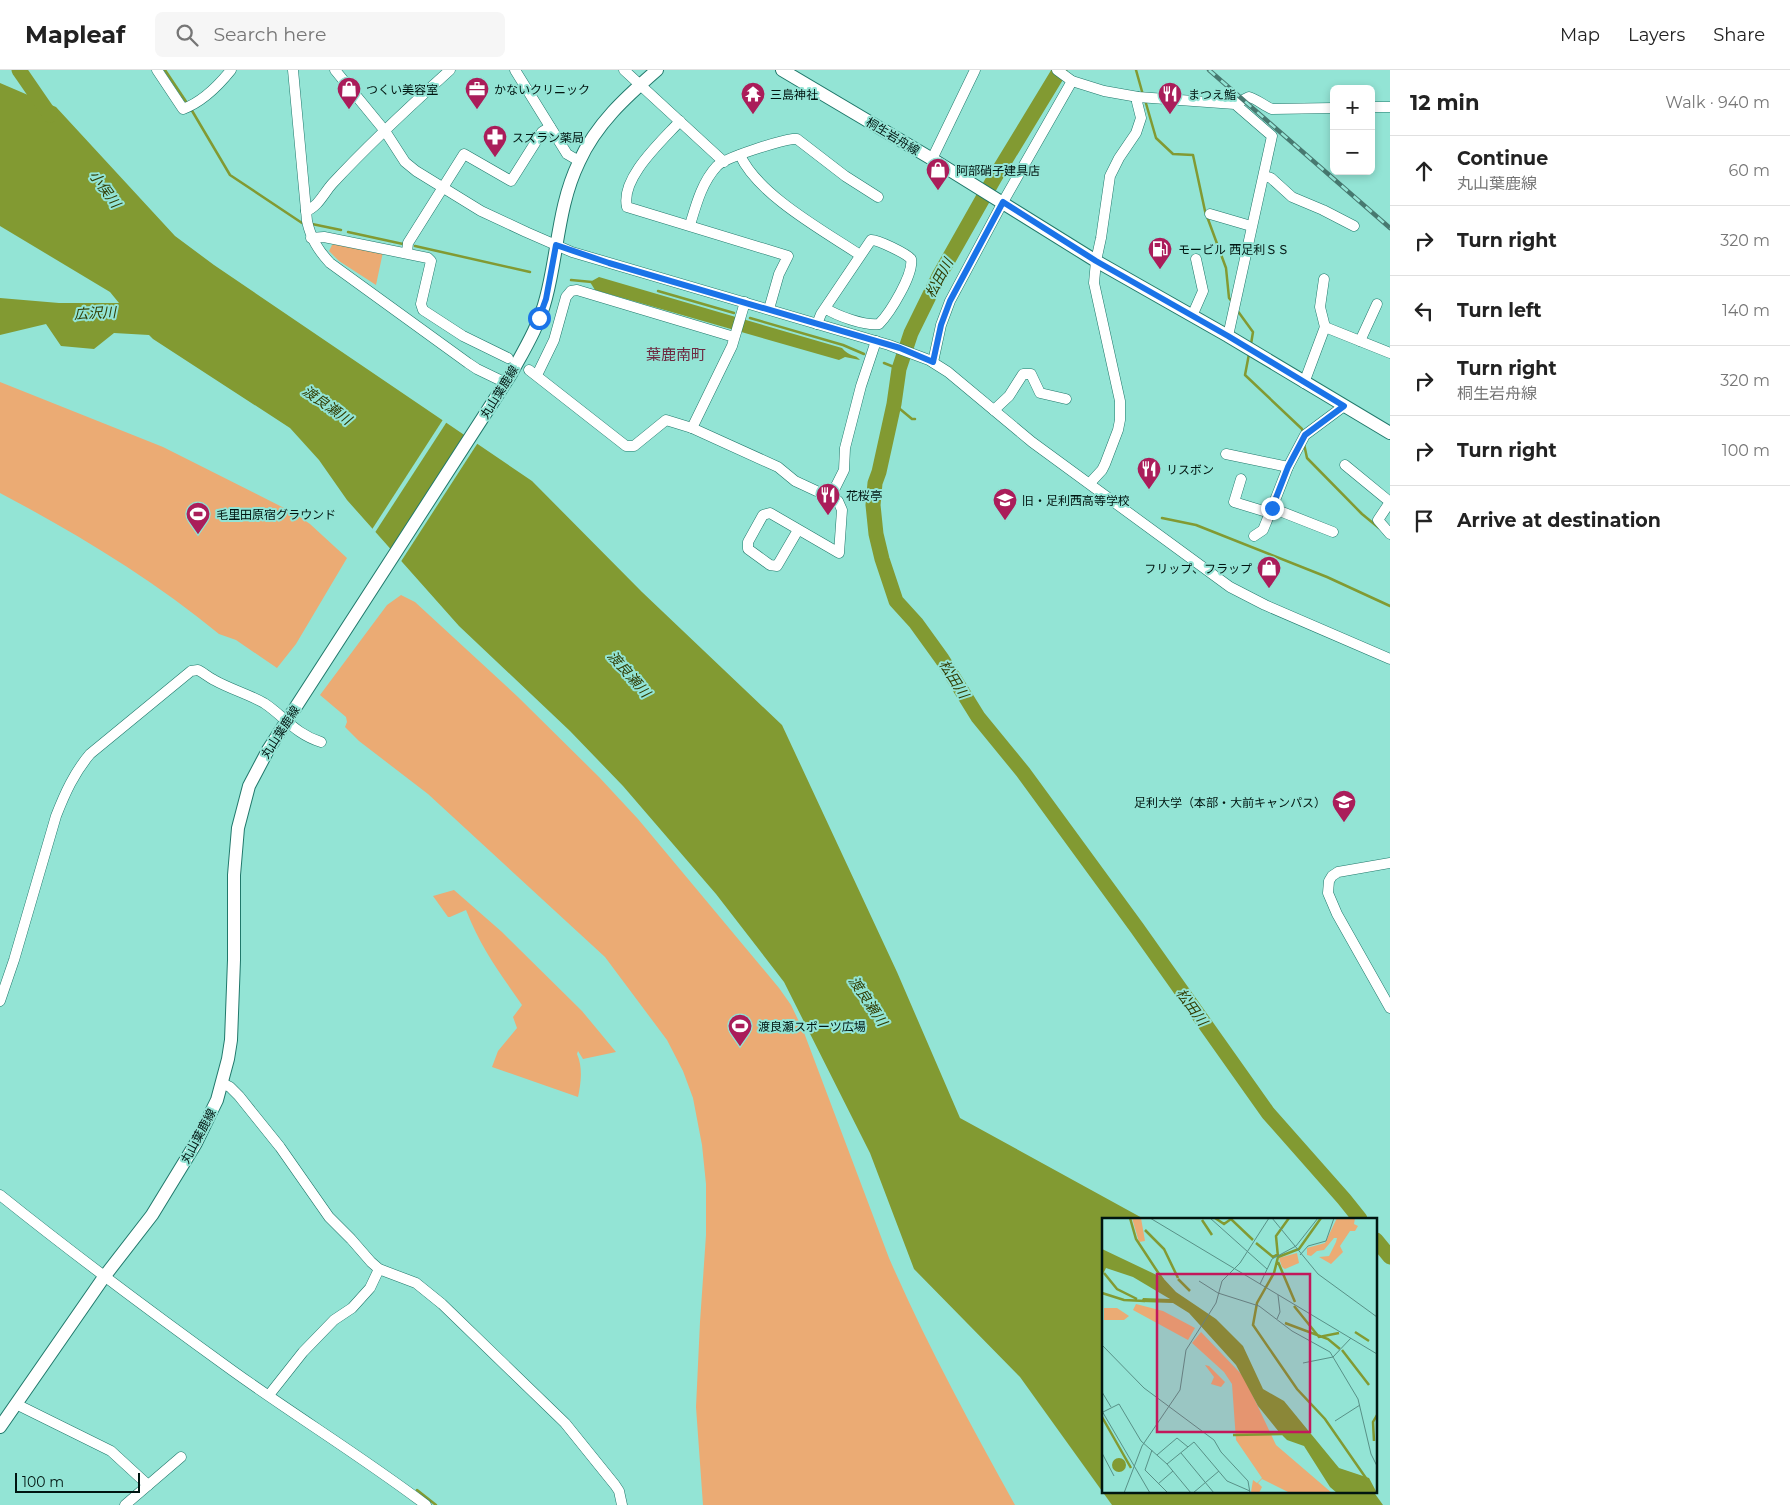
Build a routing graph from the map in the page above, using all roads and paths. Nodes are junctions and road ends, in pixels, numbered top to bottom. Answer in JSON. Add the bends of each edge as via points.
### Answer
{"nodes":[{"id":1,"x":157,"y":70,"type":"edge"},
{"id":2,"x":231,"y":70,"type":"edge"},
{"id":3,"x":293,"y":70,"type":"edge"},
{"id":4,"x":334,"y":70,"type":"edge"},
{"id":5,"x":450,"y":70,"type":"edge"},
{"id":6,"x":515,"y":70,"type":"edge"},
{"id":7,"x":624,"y":70,"type":"edge"},
{"id":8,"x":657,"y":70,"type":"edge"},
{"id":9,"x":782,"y":70,"type":"edge"},
{"id":10,"x":975,"y":70,"type":"edge"},
{"id":11,"x":1057,"y":70,"type":"edge"},
{"id":12,"x":1070,"y":79,"type":"junction"},
{"id":13,"x":640,"y":85,"type":"junction"},
{"id":14,"x":1138,"y":97,"type":"junction"},
{"id":15,"x":1235,"y":104,"type":"junction"},
{"id":16,"x":1375,"y":107,"type":"edge"},
{"id":17,"x":1390,"y":107,"type":"edge"},
{"id":18,"x":1330,"y":108,"type":"edge"},
{"id":19,"x":680,"y":121,"type":"junction"},
{"id":20,"x":550,"y":126,"type":"junction"},
{"id":21,"x":385,"y":130,"type":"junction"},
{"id":22,"x":740,"y":155,"type":"junction"},
{"id":23,"x":932,"y":158,"type":"junction"},
{"id":24,"x":579,"y":161,"type":"junction"},
{"id":25,"x":724,"y":162,"type":"junction"},
{"id":26,"x":1264,"y":176,"type":"junction"},
{"id":27,"x":444,"y":188,"type":"junction"},
{"id":28,"x":878,"y":197,"type":"dead end"},
{"id":29,"x":1001,"y":201,"type":"junction"},
{"id":30,"x":306,"y":211,"type":"junction"},
{"id":31,"x":1210,"y":214,"type":"dead end"},
{"id":32,"x":690,"y":225,"type":"junction"},
{"id":33,"x":1251,"y":226,"type":"junction"},
{"id":34,"x":1354,"y":226,"type":"dead end"},
{"id":35,"x":311,"y":238,"type":"junction"},
{"id":36,"x":556,"y":245,"type":"junction"},
{"id":37,"x":407,"y":252,"type":"junction"},
{"id":38,"x":860,"y":255,"type":"junction"},
{"id":39,"x":1196,"y":259,"type":"dead end"},
{"id":40,"x":1096,"y":261,"type":"junction"},
{"id":41,"x":1324,"y":279,"type":"dead end"},
{"id":42,"x":745,"y":302,"type":"junction"},
{"id":43,"x":1377,"y":304,"type":"dead end"},
{"id":44,"x":825,"y":308,"type":"junction"},
{"id":45,"x":769,"y":309,"type":"junction"},
{"id":46,"x":1192,"y":316,"type":"junction"},
{"id":47,"x":817,"y":324,"type":"junction"},
{"id":48,"x":1325,"y":327,"type":"junction"},
{"id":49,"x":735,"y":334,"type":"junction"},
{"id":50,"x":1228,"y":336,"type":"junction"},
{"id":51,"x":876,"y":341,"type":"junction"},
{"id":52,"x":1360,"y":341,"type":"junction"},
{"id":53,"x":1390,"y":353,"type":"edge"},
{"id":54,"x":508,"y":358,"type":"dead end"},
{"id":55,"x":931,"y":361,"type":"junction"},
{"id":56,"x":1304,"y":383,"type":"junction"},
{"id":57,"x":503,"y":388,"type":"junction"},
{"id":58,"x":1066,"y":400,"type":"dead end"},
{"id":59,"x":1344,"y":406,"type":"junction"},
{"id":60,"x":994,"y":410,"type":"junction"},
{"id":61,"x":692,"y":428,"type":"junction"},
{"id":62,"x":1390,"y":433,"type":"edge"},
{"id":63,"x":1226,"y":454,"type":"dead end"},
{"id":64,"x":1345,"y":465,"type":"dead end"},
{"id":65,"x":1288,"y":467,"type":"junction"},
{"id":66,"x":1241,"y":479,"type":"dead end"},
{"id":67,"x":1090,"y":483,"type":"junction"},
{"id":68,"x":831,"y":496,"type":"junction"},
{"id":69,"x":1271,"y":511,"type":"junction"},
{"id":70,"x":798,"y":530,"type":"junction"},
{"id":71,"x":1332,"y":532,"type":"dead end"},
{"id":72,"x":1390,"y":534,"type":"edge"},
{"id":73,"x":1254,"y":536,"type":"dead end"},
{"id":74,"x":1390,"y":659,"type":"edge"},
{"id":75,"x":289,"y":717,"type":"junction"},
{"id":76,"x":321,"y":742,"type":"dead end"},
{"id":77,"x":1390,"y":863,"type":"edge"},
{"id":78,"x":0,"y":1001,"type":"edge"},
{"id":79,"x":1390,"y":1008,"type":"edge"},
{"id":80,"x":222,"y":1083,"type":"junction"},
{"id":81,"x":0,"y":1195,"type":"edge"},
{"id":82,"x":380,"y":1269,"type":"junction"},
{"id":83,"x":104,"y":1277,"type":"junction"},
{"id":84,"x":269,"y":1395,"type":"junction"},
{"id":85,"x":16,"y":1404,"type":"junction"},
{"id":86,"x":0,"y":1427,"type":"edge"},
{"id":87,"x":181,"y":1457,"type":"dead end"},
{"id":88,"x":148,"y":1485,"type":"junction"},
{"id":89,"x":124,"y":1505,"type":"edge"},
{"id":90,"x":426,"y":1505,"type":"edge"},
{"id":91,"x":622,"y":1505,"type":"edge"}],
"edges":[{"from":1,"to":2,"type":"street","via":[[183,108],[196,102]]},
{"from":3,"to":30,"type":"street"},
{"from":4,"to":21,"type":"street"},
{"from":5,"to":21,"type":"street"},
{"from":6,"to":20,"type":"street"},
{"from":7,"to":13,"type":"street"},
{"from":8,"to":13,"type":"main road","name":"丸山葉鹿線"},
{"from":9,"to":23,"type":"main road","name":"桐生岩舟線"},
{"from":10,"to":23,"type":"street"},
{"from":11,"to":12,"type":"street"},
{"from":12,"to":14,"type":"street","via":[[1104,92]]},
{"from":12,"to":29,"type":"street"},
{"from":13,"to":19,"type":"street"},
{"from":13,"to":24,"type":"main road","name":"丸山葉鹿線","via":[[607,118]]},
{"from":14,"to":15,"type":"street"},
{"from":14,"to":40,"type":"street","via":[[1140,122],[1110,176]]},
{"from":15,"to":18,"type":"street","via":[[1249,97],[1272,108]]},
{"from":15,"to":26,"type":"street","via":[[1272,136]]},
{"from":16,"to":17,"type":"street"},
{"from":19,"to":25,"type":"street"},
{"from":19,"to":32,"type":"street","via":[[636,171],[630,182],[626,204],[630,209]]},
{"from":20,"to":24,"type":"street","via":[[568,154]]},
{"from":20,"to":27,"type":"street","via":[[542,132],[511,181],[464,154]]},
{"from":21,"to":27,"type":"street","via":[[405,162]]},
{"from":21,"to":30,"type":"street"},
{"from":22,"to":25,"type":"street"},
{"from":22,"to":28,"type":"street","via":[[797,139]]},
{"from":22,"to":38,"type":"street","via":[[752,175],[773,196]]},
{"from":23,"to":29,"type":"main road","name":"桐生岩舟線"},
{"from":24,"to":36,"type":"main road","name":"丸山葉鹿線","via":[[568,190]]},
{"from":25,"to":32,"type":"street","via":[[717,166],[700,192]]},
{"from":26,"to":33,"type":"street"},
{"from":26,"to":34,"type":"street","via":[[1271,178],[1292,197]]},
{"from":27,"to":36,"type":"street","via":[[481,211]]},
{"from":27,"to":37,"type":"street","via":[[408,243]]},
{"from":29,"to":40,"type":"main road","name":"桐生岩舟線"},
{"from":29,"to":55,"type":"street","via":[[950,301]]},
{"from":30,"to":35,"type":"street"},
{"from":31,"to":33,"type":"street"},
{"from":32,"to":45,"type":"street","via":[[788,256]]},
{"from":33,"to":50,"type":"street"},
{"from":35,"to":37,"type":"street","via":[[324,237]]},
{"from":35,"to":57,"type":"street","via":[[330,263]]},
{"from":36,"to":42,"type":"street"},
{"from":36,"to":57,"type":"main road","name":"丸山葉鹿線","via":[[546,299],[539,318]]},
{"from":37,"to":54,"type":"street","via":[[431,261],[421,304],[423,310],[463,336]]},
{"from":38,"to":44,"type":"street"},
{"from":38,"to":44,"type":"street","via":[[875,239],[911,258],[911,268],[900,294],[879,324],[834,314]]},
{"from":39,"to":46,"type":"street","via":[[1203,291]]},
{"from":40,"to":46,"type":"main road","name":"桐生岩舟線"},
{"from":40,"to":67,"type":"street","via":[[1094,282],[1121,411],[1106,464]]},
{"from":41,"to":48,"type":"street","via":[[1320,307]]},
{"from":42,"to":45,"type":"street"},
{"from":42,"to":49,"type":"street"},
{"from":43,"to":52,"type":"street"},
{"from":44,"to":47,"type":"street"},
{"from":45,"to":47,"type":"street"},
{"from":46,"to":50,"type":"main road","name":"桐生岩舟線"},
{"from":47,"to":51,"type":"street"},
{"from":48,"to":52,"type":"street"},
{"from":48,"to":56,"type":"street"},
{"from":49,"to":61,"type":"street"},
{"from":49,"to":61,"type":"street","via":[[577,290],[566,296],[554,340],[533,373],[626,446],[634,446],[666,420]]},
{"from":50,"to":56,"type":"main road","name":"桐生岩舟線"},
{"from":51,"to":55,"type":"street"},
{"from":51,"to":68,"type":"street","via":[[845,448],[844,470]]},
{"from":52,"to":53,"type":"street"},
{"from":55,"to":60,"type":"street","via":[[974,391]]},
{"from":56,"to":59,"type":"main road","name":"桐生岩舟線"},
{"from":57,"to":75,"type":"main road","name":"丸山葉鹿線"},
{"from":58,"to":60,"type":"street","via":[[1040,393],[1031,374],[1023,374],[1009,396]]},
{"from":59,"to":62,"type":"main road","name":"桐生岩舟線"},
{"from":59,"to":65,"type":"street","via":[[1305,435]]},
{"from":60,"to":67,"type":"street"},
{"from":61,"to":68,"type":"street","via":[[778,467],[795,481]]},
{"from":63,"to":65,"type":"street"},
{"from":64,"to":72,"type":"street","via":[[1390,502],[1378,520]]},
{"from":65,"to":69,"type":"street"},
{"from":66,"to":69,"type":"street","via":[[1234,502]]},
{"from":67,"to":74,"type":"street","via":[[1230,587]]},
{"from":68,"to":70,"type":"street","via":[[842,510],[839,553]]},
{"from":69,"to":71,"type":"street"},
{"from":69,"to":73,"type":"street","via":[[1263,530]]},
{"from":70,"to":70,"type":"street","via":[[770,513],[763,515],[748,542],[748,549],[770,565],[777,566]]},
{"from":75,"to":76,"type":"street","via":[[311,739]]},
{"from":75,"to":78,"type":"street","via":[[195,670],[90,754],[76,770],[63,798]]},
{"from":75,"to":80,"type":"main road","name":"丸山葉鹿線","via":[[249,786],[239,822],[234,874],[232,1019]]},
{"from":77,"to":79,"type":"street","via":[[1338,872],[1328,881],[1328,893],[1337,914]]},
{"from":80,"to":82,"type":"street","via":[[239,1096],[280,1147],[329,1217]]},
{"from":80,"to":83,"type":"main road","name":"丸山葉鹿線","via":[[196,1143],[152,1215]]},
{"from":81,"to":83,"type":"street"},
{"from":82,"to":84,"type":"street","via":[[370,1288],[303,1352]]},
{"from":82,"to":91,"type":"street","via":[[416,1283],[474,1335],[564,1423],[615,1485]]},
{"from":83,"to":84,"type":"street"},
{"from":83,"to":85,"type":"main road","name":"丸山葉鹿線"},
{"from":84,"to":90,"type":"street"},
{"from":85,"to":86,"type":"main road","name":"丸山葉鹿線"},
{"from":85,"to":88,"type":"street","via":[[111,1451]]},
{"from":87,"to":88,"type":"street"},
{"from":88,"to":89,"type":"street"}]}
